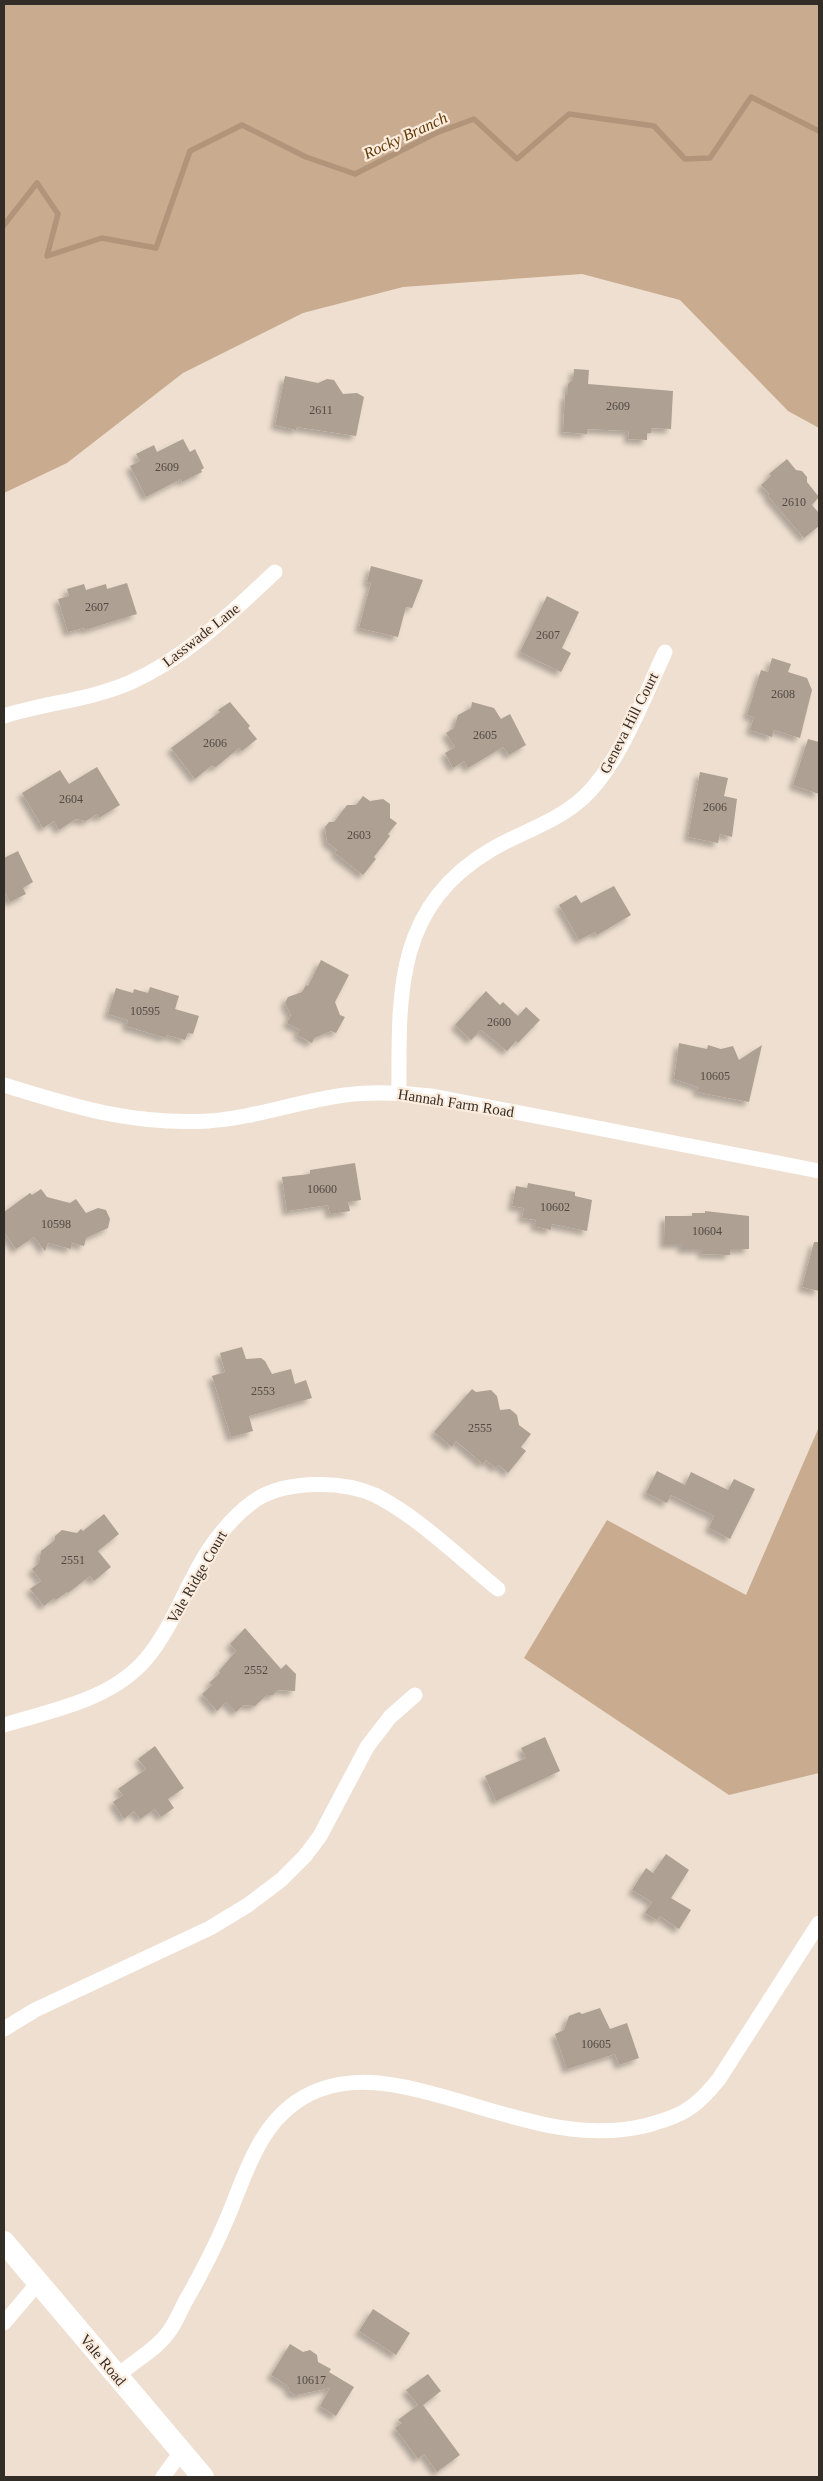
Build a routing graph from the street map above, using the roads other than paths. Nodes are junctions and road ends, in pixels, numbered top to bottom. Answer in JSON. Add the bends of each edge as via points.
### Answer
{"nodes":[{"id":1,"x":274,"y":572,"type":"dead end"},
{"id":2,"x":665,"y":652,"type":"dead end"},
{"id":3,"x":4,"y":716,"type":"edge"},
{"id":4,"x":4,"y":1085,"type":"edge"},
{"id":5,"x":399,"y":1093,"type":"junction"},
{"id":6,"x":819,"y":1171,"type":"edge"},
{"id":7,"x":498,"y":1589,"type":"dead end"},
{"id":8,"x":415,"y":1695,"type":"dead end"},
{"id":9,"x":4,"y":1725,"type":"edge"},
{"id":10,"x":819,"y":1924,"type":"edge"},
{"id":11,"x":4,"y":2029,"type":"edge"},
{"id":12,"x":4,"y":2242,"type":"edge"},
{"id":13,"x":38,"y":2283,"type":"junction"},
{"id":14,"x":4,"y":2323,"type":"edge"},
{"id":15,"x":118,"y":2376,"type":"junction"},
{"id":16,"x":181,"y":2452,"type":"junction"},
{"id":17,"x":164,"y":2477,"type":"edge"},
{"id":18,"x":203,"y":2477,"type":"edge"}],
"edges":[{"from":1,"to":3,"type":"street","name":"Lasswade Lane","via":[[192,646],[158,669],[83,698]]},
{"from":2,"to":5,"type":"street","name":"Geneva Hill Court","via":[[615,756],[584,797],[548,822],[485,853],[433,900],[409,948],[404,974],[399,1032]]},
{"from":4,"to":5,"type":"street","name":"Hannah Farm Road","via":[[87,1111],[170,1122],[231,1118],[345,1095]]},
{"from":5,"to":6,"type":"street","name":"Hannah Farm Road","via":[[451,1100]]},
{"from":7,"to":9,"type":"street","name":"Vale Ridge Court","via":[[405,1514],[374,1495],[336,1484],[276,1491],[255,1500],[228,1524],[209,1550],[167,1628],[145,1660],[114,1686],[77,1703]]},
{"from":8,"to":11,"type":"street","via":[[390,1717],[367,1747],[320,1836],[281,1880],[210,1928],[35,2010]]},
{"from":10,"to":15,"type":"street","via":[[719,2079],[686,2111],[670,2119],[634,2128],[572,2130],[537,2124],[396,2084],[364,2082],[320,2088],[302,2098],[279,2117],[256,2148],[205,2265],[169,2332],[154,2350]]},
{"from":12,"to":13,"type":"main road","name":"Vale Road"},
{"from":13,"to":14,"type":"street"},
{"from":13,"to":15,"type":"main road","name":"Vale Road"},
{"from":15,"to":16,"type":"main road","name":"Vale Road"},
{"from":16,"to":17,"type":"street"},
{"from":16,"to":18,"type":"main road","name":"Vale Road"}]}
